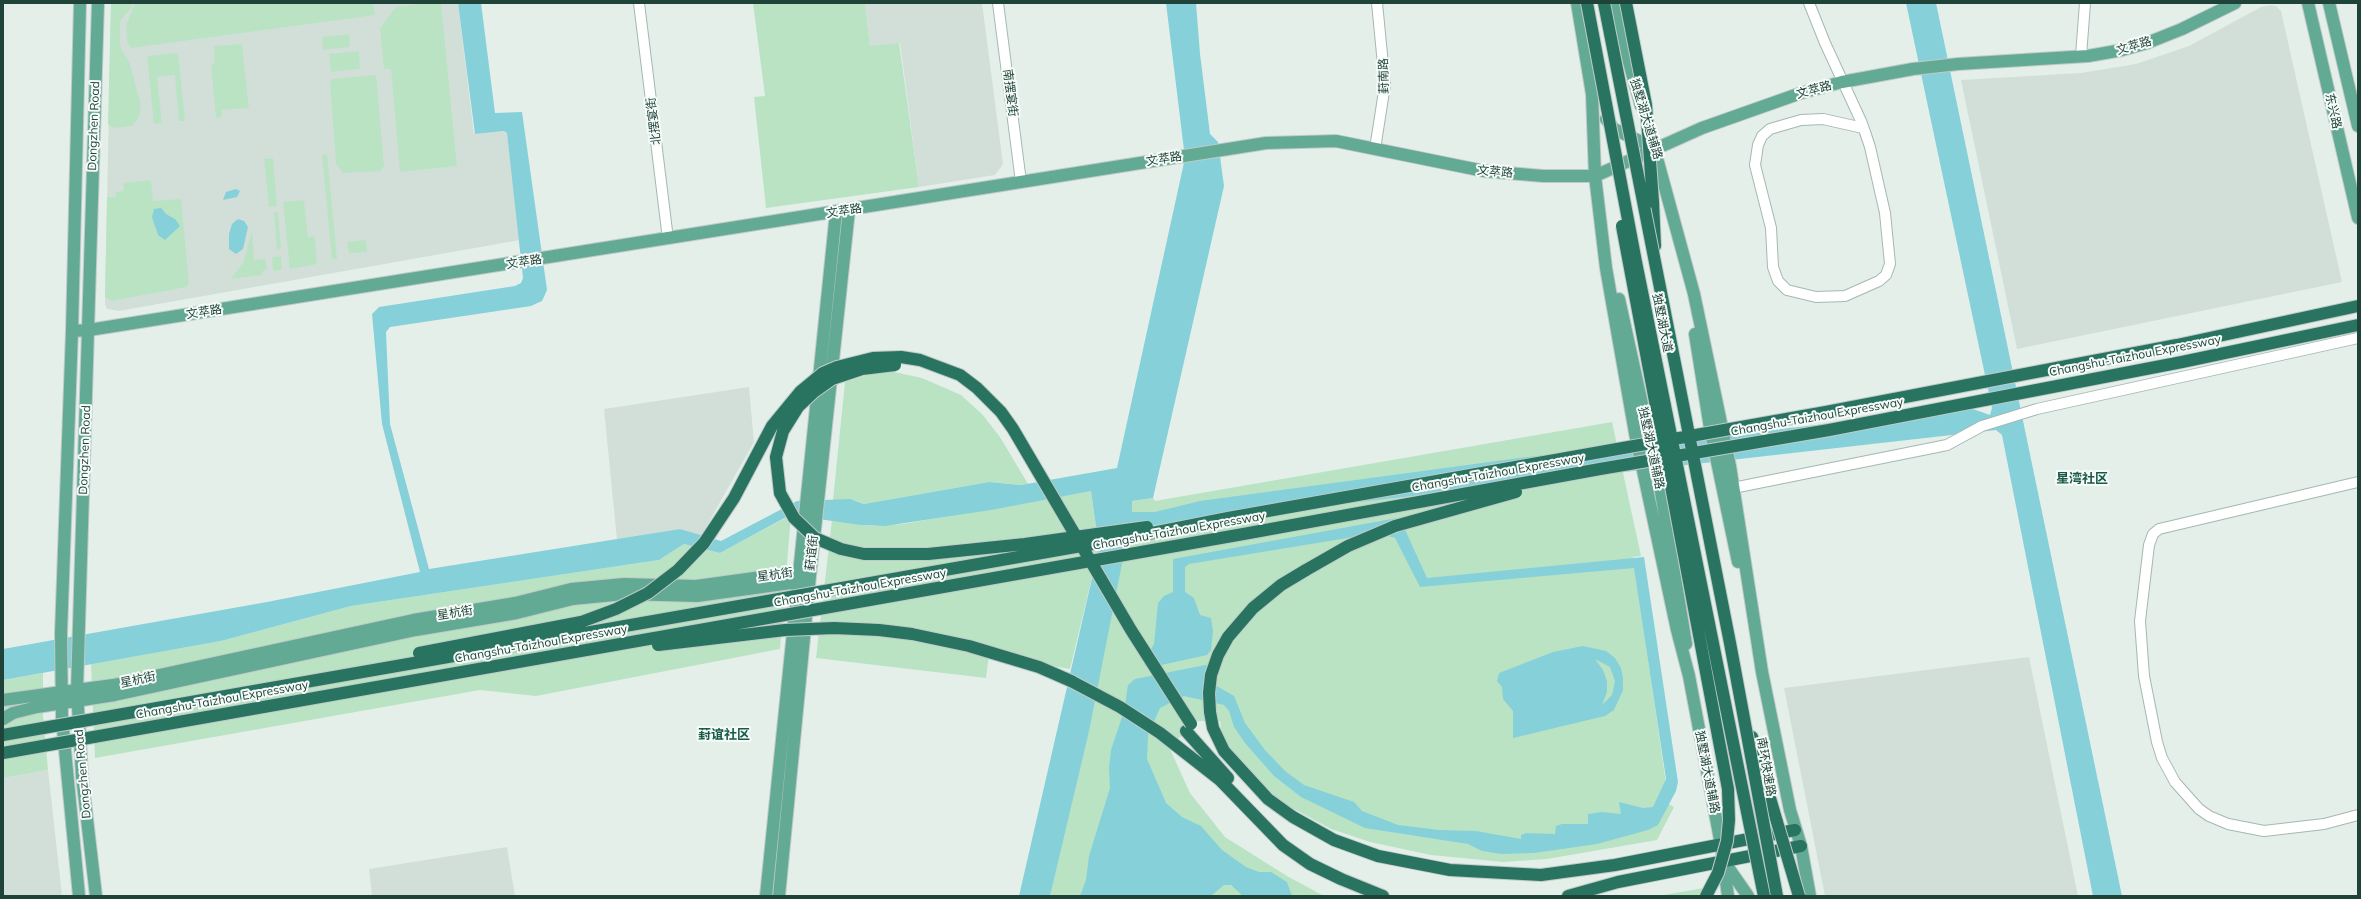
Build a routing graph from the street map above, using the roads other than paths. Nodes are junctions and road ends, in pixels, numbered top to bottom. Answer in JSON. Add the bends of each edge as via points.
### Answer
{"nodes":[{"id":1,"x":80,"y":3,"type":"edge"},
{"id":2,"x":98,"y":3,"type":"edge"},
{"id":3,"x":639,"y":3,"type":"edge"},
{"id":4,"x":998,"y":3,"type":"edge"},
{"id":5,"x":1377,"y":3,"type":"edge"},
{"id":6,"x":1577,"y":3,"type":"edge"},
{"id":7,"x":1586,"y":3,"type":"edge"},
{"id":8,"x":1604,"y":3,"type":"edge"},
{"id":9,"x":1616,"y":3,"type":"edge"},
{"id":10,"x":1626,"y":3,"type":"edge"},
{"id":11,"x":1809,"y":3,"type":"edge"},
{"id":12,"x":2085,"y":3,"type":"edge"},
{"id":13,"x":2235,"y":3,"type":"edge"},
{"id":14,"x":2308,"y":3,"type":"edge"},
{"id":15,"x":2329,"y":3,"type":"edge"},
{"id":16,"x":2081,"y":56,"type":"junction"},
{"id":17,"x":1842,"y":82,"type":"junction"},
{"id":18,"x":1592,"y":94,"type":"junction"},
{"id":19,"x":2358,"y":126,"type":"edge"},
{"id":20,"x":1863,"y":128,"type":"junction"},
{"id":21,"x":1611,"y":130,"type":"junction"},
{"id":22,"x":1376,"y":148,"type":"junction"},
{"id":23,"x":1654,"y":148,"type":"junction"},
{"id":24,"x":1594,"y":176,"type":"junction"},
{"id":25,"x":1021,"y":182,"type":"junction"},
{"id":26,"x":849,"y":210,"type":"junction"},
{"id":27,"x":836,"y":212,"type":"junction"},
{"id":28,"x":2358,"y":218,"type":"edge"},
{"id":29,"x":1600,"y":223,"type":"junction"},
{"id":30,"x":668,"y":239,"type":"junction"},
{"id":31,"x":1657,"y":277,"type":"junction"},
{"id":32,"x":2358,"y":306,"type":"edge"},
{"id":33,"x":2358,"y":324,"type":"edge"},
{"id":34,"x":89,"y":330,"type":"junction"},
{"id":35,"x":72,"y":331,"type":"junction"},
{"id":36,"x":2358,"y":338,"type":"edge"},
{"id":37,"x":1829,"y":430,"type":"junction"},
{"id":38,"x":1724,"y":467,"type":"junction"},
{"id":39,"x":2358,"y":482,"type":"edge"},
{"id":40,"x":1733,"y":488,"type":"junction"},
{"id":41,"x":813,"y":495,"type":"junction"},
{"id":42,"x":1228,"y":518,"type":"junction"},
{"id":43,"x":802,"y":576,"type":"junction"},
{"id":44,"x":1730,"y":643,"type":"joint"},
{"id":45,"x":560,"y":655,"type":"junction"},
{"id":46,"x":1762,"y":672,"type":"junction"},
{"id":47,"x":1689,"y":676,"type":"junction"},
{"id":48,"x":77,"y":696,"type":"junction"},
{"id":49,"x":61,"y":698,"type":"junction"},
{"id":50,"x":3,"y":700,"type":"edge"},
{"id":51,"x":196,"y":700,"type":"junction"},
{"id":52,"x":1741,"y":700,"type":"junction"},
{"id":53,"x":3,"y":719,"type":"edge"},
{"id":54,"x":1188,"y":728,"type":"junction"},
{"id":55,"x":3,"y":735,"type":"edge"},
{"id":56,"x":3,"y":753,"type":"edge"},
{"id":57,"x":1268,"y":799,"type":"junction"},
{"id":58,"x":2358,"y":815,"type":"edge"},
{"id":59,"x":1256,"y":816,"type":"junction"},
{"id":60,"x":1777,"y":822,"type":"junction"},
{"id":61,"x":1795,"y":830,"type":"junction"},
{"id":62,"x":1721,"y":845,"type":"junction"},
{"id":63,"x":1801,"y":846,"type":"junction"},
{"id":64,"x":1724,"y":862,"type":"junction"},
{"id":65,"x":79,"y":896,"type":"edge"},
{"id":66,"x":96,"y":896,"type":"edge"},
{"id":67,"x":766,"y":896,"type":"edge"},
{"id":68,"x":779,"y":896,"type":"edge"},
{"id":69,"x":1383,"y":896,"type":"edge"},
{"id":70,"x":1568,"y":896,"type":"edge"},
{"id":71,"x":1706,"y":896,"type":"edge"},
{"id":72,"x":1728,"y":896,"type":"edge"},
{"id":73,"x":1748,"y":896,"type":"edge"},
{"id":74,"x":1764,"y":896,"type":"edge"},
{"id":75,"x":1777,"y":896,"type":"edge"},
{"id":76,"x":1790,"y":896,"type":"edge"},
{"id":77,"x":1798,"y":896,"type":"edge"},
{"id":78,"x":1810,"y":896,"type":"edge"}],
"edges":[{"from":1,"to":35,"type":"main road","name":"Dongzhen Road"},
{"from":2,"to":34,"type":"main road","name":"Dongzhen Road"},
{"from":3,"to":30,"type":"street","name":"北摆宴街"},
{"from":4,"to":25,"type":"street","name":"南摆宴街"},
{"from":5,"to":22,"type":"street","name":"葑南路","via":[[1386,85]]},
{"from":6,"to":18,"type":"main road","name":"独墅湖大道辅路"},
{"from":7,"to":21,"type":"highway","name":"独墅湖大道","bridge":true},
{"from":8,"to":31,"type":"highway","name":"独墅湖大道","bridge":true},
{"from":9,"to":23,"type":"main road","name":"独墅湖大道辅路","via":[[1629,62]]},
{"from":10,"to":31,"type":"highway","bridge":true,"via":[[1646,105]]},
{"from":11,"to":17,"type":"street"},
{"from":12,"to":16,"type":"street"},
{"from":13,"to":16,"type":"main road","name":"文萃路","via":[[2205,19],[2147,43]]},
{"from":14,"to":28,"type":"main road","name":"东兴路"},
{"from":15,"to":19,"type":"main road","name":"东兴路"},
{"from":16,"to":17,"type":"main road","name":"文萃路","via":[[1958,64]]},
{"from":17,"to":20,"type":"street"},
{"from":17,"to":23,"type":"main road","name":"文萃路","via":[[1766,104]]},
{"from":18,"to":23,"type":"main road","via":[[1601,114],[1614,129]]},
{"from":18,"to":24,"type":"main road","name":"独墅湖大道辅路"},
{"from":20,"to":20,"type":"street","via":[[1823,119],[1794,121],[1767,130],[1758,145],[1756,165],[1771,228],[1773,267],[1778,281],[1787,290],[1816,297],[1839,297],[1873,285],[1884,277],[1888,270],[1889,241],[1883,198]]},
{"from":21,"to":71,"type":"highway","bridge":true,"via":[[1624,247],[1728,789],[1727,841],[1718,872]]},
{"from":21,"to":74,"type":"highway","name":"独墅湖大道","bridge":true},
{"from":22,"to":24,"type":"main road","name":"文萃路","via":[[1484,171],[1543,176]]},
{"from":22,"to":25,"type":"main road","name":"文萃路","via":[[1322,140],[1266,143]]},
{"from":23,"to":24,"type":"main road","name":"文萃路"},
{"from":23,"to":38,"type":"main road","name":"独墅湖大道辅路","bridge":true,"via":[[1694,294]]},
{"from":24,"to":29,"type":"main road","name":"独墅湖大道辅路"},
{"from":25,"to":26,"type":"main road","name":"文萃路"},
{"from":26,"to":27,"type":"main road","name":"文萃路"},
{"from":26,"to":41,"type":"main road","name":"葑谊街"},
{"from":27,"to":30,"type":"main road","name":"文萃路"},
{"from":27,"to":41,"type":"main road","name":"葑谊街"},
{"from":29,"to":47,"type":"main road","name":"独墅湖大道辅路","bridge":true,"via":[[1635,435]]},
{"from":29,"to":47,"type":"main road","name":"独墅湖大道辅路","bridge":true,"via":[[1612,266],[1660,486],[1685,627]]},
{"from":30,"to":34,"type":"main road","name":"文萃路"},
{"from":31,"to":44,"type":"highway","name":"独墅湖大道","bridge":true},
{"from":32,"to":42,"type":"highway","name":"Changshu-Taizhou Expressway","bridge":true,"via":[[2178,345],[1842,409]]},
{"from":33,"to":37,"type":"highway","name":"Changshu-Taizhou Expressway","bridge":true,"via":[[2174,363]]},
{"from":34,"to":35,"type":"main road","name":"文萃路"},
{"from":34,"to":48,"type":"main road","name":"Dongzhen Road"},
{"from":35,"to":49,"type":"main road","name":"Dongzhen Road"},
{"from":36,"to":40,"type":"street","via":[[2037,409],[1982,426],[1947,445]]},
{"from":37,"to":45,"type":"highway","name":"Changshu-Taizhou Expressway","bridge":true},
{"from":37,"to":57,"type":"highway","bridge":true,"via":[[1727,455],[1494,497],[1414,519],[1348,546],[1281,585],[1254,608],[1228,637],[1218,655],[1210,683],[1209,703],[1213,728],[1224,751]]},
{"from":38,"to":40,"type":"main road","name":"独墅湖大道辅路"},
{"from":38,"to":46,"type":"main road","name":"独墅湖大道辅路"},
{"from":39,"to":58,"type":"street","via":[[2159,529],[2153,534],[2149,545],[2140,621],[2144,676],[2158,746],[2175,782],[2199,809],[2228,824],[2264,831],[2324,824]]},
{"from":40,"to":46,"type":"main road","name":"独墅湖大道辅路"},
{"from":41,"to":43,"type":"main road","name":"葑谊街"},
{"from":42,"to":51,"type":"highway","name":"Changshu-Taizhou Expressway","bridge":true},
{"from":42,"to":54,"type":"highway","bridge":true,"via":[[1106,531],[1069,537],[1062,538],[1025,544],[957,552],[864,554],[823,542],[794,518],[782,499],[776,468],[777,450],[783,431],[798,407],[822,385],[851,371],[908,365],[939,373],[964,387],[995,416],[1008,434],[1053,510],[1065,531],[1069,538],[1073,544],[1124,633]]},
{"from":43,"to":48,"type":"main road","name":"星杭街","via":[[697,596],[624,594],[573,599],[517,613],[416,630]]},
{"from":43,"to":67,"type":"main road","name":"葑谊街"},
{"from":43,"to":68,"type":"main road","name":"葑谊街"},
{"from":44,"to":52,"type":"highway","name":"南环快速路","bridge":true},
{"from":45,"to":56,"type":"highway","name":"Changshu-Taizhou Expressway","bridge":true},
{"from":45,"to":59,"type":"highway","bridge":true,"via":[[810,629],[858,629],[912,634],[969,646],[1039,667],[1120,707],[1220,780]]},
{"from":46,"to":61,"type":"main road","name":"独墅湖大道辅路"},
{"from":47,"to":62,"type":"main road","name":"独墅湖大道辅路"},
{"from":48,"to":49,"type":"main road","name":"星杭街"},
{"from":48,"to":66,"type":"main road","name":"Dongzhen Road","via":[[82,776]]},
{"from":49,"to":50,"type":"main road"},
{"from":49,"to":53,"type":"main road","via":[[13,713]]},
{"from":49,"to":65,"type":"main road","name":"Dongzhen Road","via":[[66,776]]},
{"from":51,"to":54,"type":"highway","bridge":true,"via":[[319,672],[581,622],[616,610],[664,581],[704,543],[734,498],[772,426],[808,384],[824,373],[847,363],[873,358],[901,357],[920,360],[960,375],[1001,412]]},
{"from":51,"to":55,"type":"highway","name":"Changshu-Taizhou Expressway","bridge":true},
{"from":52,"to":60,"type":"highway","bridge":true},
{"from":52,"to":75,"type":"highway","name":"南环快速路","bridge":true},
{"from":54,"to":57,"type":"highway","via":[[1218,759]]},
{"from":54,"to":59,"type":"highway"},
{"from":57,"to":62,"type":"highway","via":[[1319,832],[1360,850],[1450,870],[1541,875],[1615,865]]},
{"from":59,"to":69,"type":"highway","via":[[1283,845],[1310,864]]},
{"from":60,"to":76,"type":"highway","bridge":true},
{"from":60,"to":77,"type":"highway","bridge":true},
{"from":61,"to":62,"type":"highway"},
{"from":61,"to":63,"type":"main road","name":"独墅湖大道辅路"},
{"from":62,"to":64,"type":"main road","name":"独墅湖大道辅路"},
{"from":63,"to":64,"type":"highway"},
{"from":63,"to":78,"type":"main road","name":"独墅湖大道辅路"},
{"from":64,"to":70,"type":"highway","via":[[1618,882]]},
{"from":64,"to":72,"type":"main road","name":"独墅湖大道辅路"},
{"from":64,"to":73,"type":"main road"}]}
